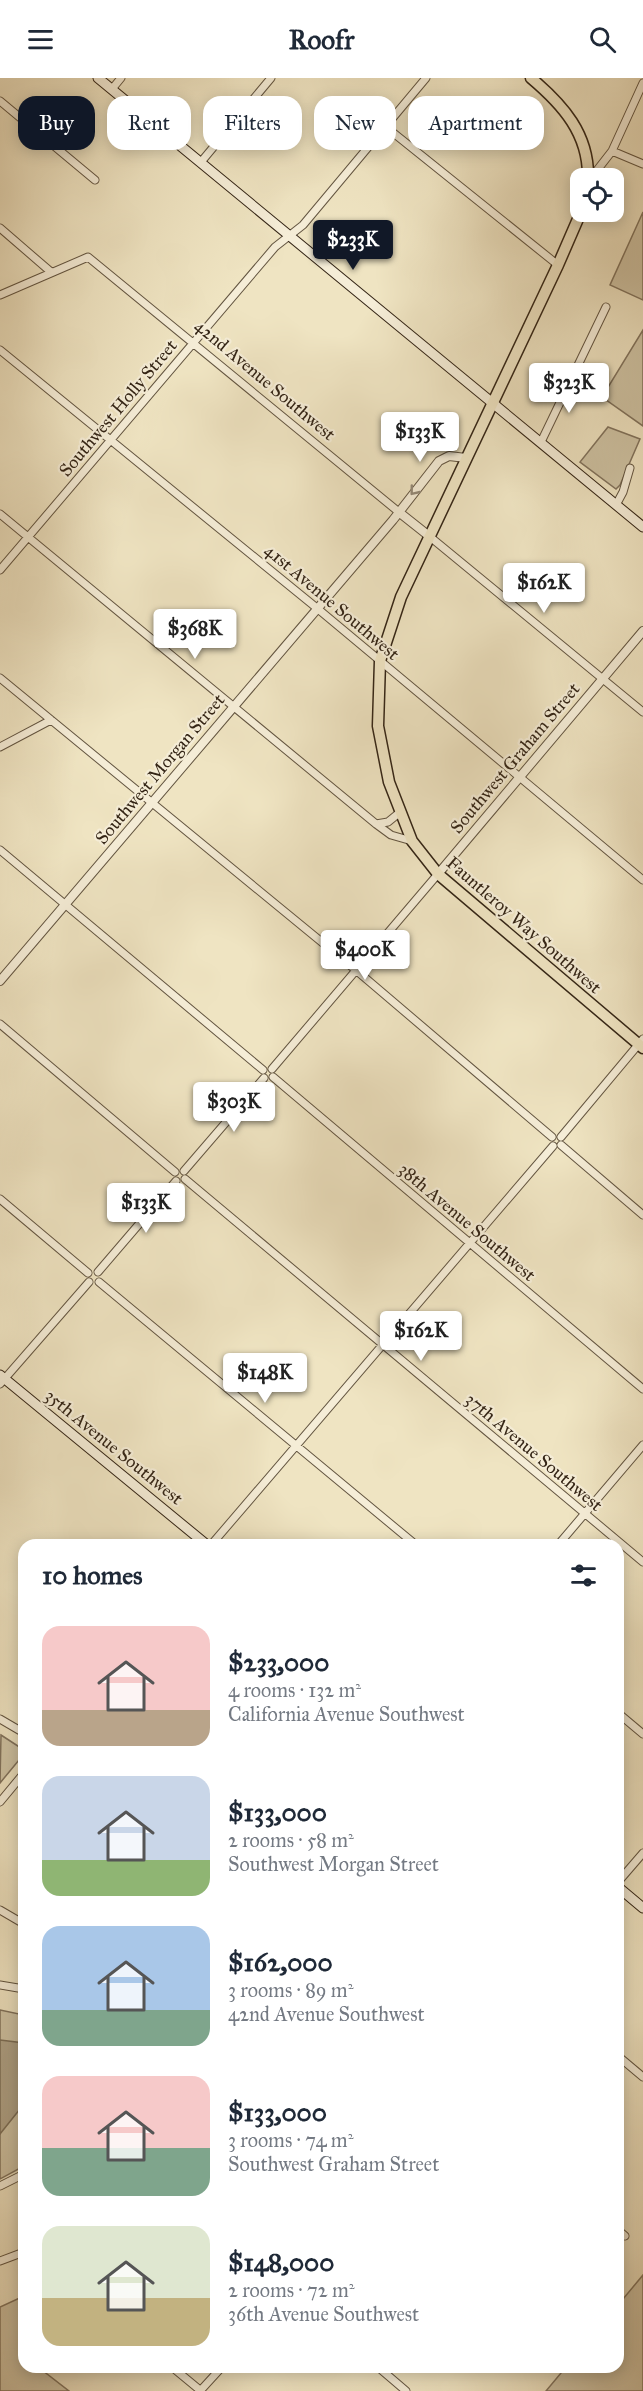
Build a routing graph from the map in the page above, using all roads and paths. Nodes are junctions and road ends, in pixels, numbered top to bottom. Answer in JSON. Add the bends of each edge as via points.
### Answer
{"nodes":[{"id":1,"x":98,"y":78,"type":"edge"},
{"id":2,"x":121,"y":78,"type":"edge"},
{"id":3,"x":271,"y":78,"type":"edge"},
{"id":4,"x":426,"y":78,"type":"edge"},
{"id":5,"x":531,"y":78,"type":"edge"},
{"id":6,"x":643,"y":83,"type":"edge"},
{"id":7,"x":112,"y":89,"type":"junction"},
{"id":8,"x":0,"y":101,"type":"edge"},
{"id":9,"x":396,"y":115,"type":"edge"},
{"id":10,"x":396,"y":135,"type":"edge"},
{"id":11,"x":367,"y":150,"type":"edge"},
{"id":12,"x":612,"y":151,"type":"junction"},
{"id":13,"x":201,"y":162,"type":"junction"},
{"id":14,"x":643,"y":164,"type":"edge"},
{"id":15,"x":588,"y":168,"type":"edge"},
{"id":16,"x":598,"y":168,"type":"edge"},
{"id":17,"x":95,"y":180,"type":"dead end"},
{"id":18,"x":577,"y":222,"type":"edge"},
{"id":19,"x":0,"y":228,"type":"edge"},
{"id":20,"x":289,"y":236,"type":"junction"},
{"id":21,"x":558,"y":265,"type":"junction"},
{"id":22,"x":51,"y":272,"type":"junction"},
{"id":23,"x":0,"y":295,"type":"edge"},
{"id":24,"x":606,"y":307,"type":"dead end"},
{"id":25,"x":194,"y":342,"type":"junction"},
{"id":26,"x":0,"y":350,"type":"edge"},
{"id":27,"x":492,"y":402,"type":"junction"},
{"id":28,"x":111,"y":439,"type":"junction"},
{"id":29,"x":541,"y":442,"type":"junction"},
{"id":30,"x":466,"y":458,"type":"junction"},
{"id":31,"x":630,"y":468,"type":"dead end"},
{"id":32,"x":616,"y":505,"type":"junction"},
{"id":33,"x":400,"y":513,"type":"junction"},
{"id":34,"x":0,"y":514,"type":"edge"},
{"id":35,"x":643,"y":527,"type":"edge"},
{"id":36,"x":429,"y":536,"type":"junction"},
{"id":37,"x":28,"y":537,"type":"junction"},
{"id":38,"x":0,"y":570,"type":"edge"},
{"id":39,"x":318,"y":609,"type":"junction"},
{"id":40,"x":643,"y":631,"type":"edge"},
{"id":41,"x":380,"y":662,"type":"junction"},
{"id":42,"x":0,"y":678,"type":"edge"},
{"id":43,"x":603,"y":679,"type":"junction"},
{"id":44,"x":233,"y":708,"type":"junction"},
{"id":45,"x":643,"y":712,"type":"edge"},
{"id":46,"x":51,"y":720,"type":"junction"},
{"id":47,"x":0,"y":747,"type":"edge"},
{"id":48,"x":521,"y":777,"type":"junction"},
{"id":49,"x":153,"y":803,"type":"junction"},
{"id":50,"x":399,"y":813,"type":"junction"},
{"id":51,"x":376,"y":824,"type":"junction"},
{"id":52,"x":412,"y":841,"type":"junction"},
{"id":53,"x":0,"y":850,"type":"edge"},
{"id":54,"x":438,"y":874,"type":"junction"},
{"id":55,"x":643,"y":880,"type":"edge"},
{"id":56,"x":66,"y":905,"type":"junction"},
{"id":57,"x":357,"y":971,"type":"junction"},
{"id":58,"x":0,"y":981,"type":"edge"},
{"id":59,"x":0,"y":1024,"type":"edge"},
{"id":60,"x":642,"y":1044,"type":"edge"},
{"id":61,"x":272,"y":1073,"type":"junction"},
{"id":62,"x":263,"y":1074,"type":"junction"},
{"id":63,"x":558,"y":1143,"type":"junction"},
{"id":64,"x":175,"y":1172,"type":"junction"},
{"id":65,"x":184,"y":1175,"type":"junction"},
{"id":66,"x":176,"y":1180,"type":"junction"},
{"id":67,"x":0,"y":1199,"type":"edge"},
{"id":68,"x":643,"y":1215,"type":"edge"},
{"id":69,"x":469,"y":1244,"type":"junction"},
{"id":70,"x":98,"y":1272,"type":"junction"},
{"id":71,"x":88,"y":1273,"type":"junction"},
{"id":72,"x":89,"y":1282,"type":"junction"},
{"id":73,"x":99,"y":1282,"type":"junction"},
{"id":74,"x":382,"y":1345,"type":"junction"},
{"id":75,"x":2,"y":1379,"type":"edge"},
{"id":76,"x":643,"y":1389,"type":"edge"},
{"id":77,"x":643,"y":1444,"type":"edge"},
{"id":78,"x":296,"y":1445,"type":"junction"},
{"id":79,"x":585,"y":1514,"type":"junction"},
{"id":80,"x":202,"y":1539,"type":"edge"},
{"id":81,"x":214,"y":1539,"type":"edge"},
{"id":82,"x":409,"y":1539,"type":"edge"},
{"id":83,"x":563,"y":1539,"type":"edge"},
{"id":84,"x":615,"y":1539,"type":"edge"},
{"id":85,"x":624,"y":1546,"type":"edge"},
{"id":86,"x":643,"y":1562,"type":"edge"},
{"id":87,"x":624,"y":1718,"type":"edge"},
{"id":88,"x":0,"y":1719,"type":"edge"},
{"id":89,"x":18,"y":1730,"type":"edge"},
{"id":90,"x":643,"y":1734,"type":"edge"},
{"id":91,"x":18,"y":1780,"type":"edge"},
{"id":92,"x":0,"y":1802,"type":"edge"},
{"id":93,"x":643,"y":1853,"type":"edge"},
{"id":94,"x":624,"y":1875,"type":"edge"},
{"id":95,"x":624,"y":1892,"type":"edge"},
{"id":96,"x":643,"y":1908,"type":"edge"},
{"id":97,"x":0,"y":1910,"type":"edge"},
{"id":98,"x":18,"y":1920,"type":"edge"},
{"id":99,"x":0,"y":1985,"type":"edge"},
{"id":100,"x":18,"y":1988,"type":"edge"},
{"id":101,"x":624,"y":2061,"type":"edge"},
{"id":102,"x":643,"y":2077,"type":"edge"},
{"id":103,"x":18,"y":2177,"type":"edge"},
{"id":104,"x":0,"y":2186,"type":"edge"},
{"id":105,"x":18,"y":2254,"type":"edge"},
{"id":106,"x":0,"y":2261,"type":"edge"},
{"id":107,"x":179,"y":2373,"type":"edge"},
{"id":108,"x":217,"y":2373,"type":"edge"},
{"id":109,"x":385,"y":2373,"type":"edge"},
{"id":110,"x":201,"y":2391,"type":"edge"},
{"id":111,"x":406,"y":2391,"type":"edge"}],
"edges":[{"from":1,"to":7,"type":"main road"},
{"from":2,"to":7,"type":"street"},
{"from":3,"to":13,"type":"street"},
{"from":4,"to":9,"type":"street","name":"Southwest Holly Street"},
{"from":5,"to":15,"type":"main road","via":[[576,125]]},
{"from":6,"to":12,"type":"street"},
{"from":7,"to":13,"type":"main road"},
{"from":8,"to":17,"type":"street"},
{"from":10,"to":21,"type":"street"},
{"from":11,"to":20,"type":"street","name":"Southwest Holly Street","via":[[303,225]]},
{"from":12,"to":14,"type":"street"},
{"from":12,"to":16,"type":"street"},
{"from":13,"to":20,"type":"main road"},
{"from":18,"to":21,"type":"main road","name":"Fauntleroy Way Southwest"},
{"from":19,"to":22,"type":"street"},
{"from":20,"to":25,"type":"street","name":"Southwest Holly Street","via":[[275,247]]},
{"from":20,"to":27,"type":"main road"},
{"from":21,"to":27,"type":"main road","name":"Fauntleroy Way Southwest"},
{"from":22,"to":23,"type":"street"},
{"from":22,"to":25,"type":"street","name":"42nd Avenue Southwest","via":[[88,256]]},
{"from":24,"to":29,"type":"street"},
{"from":25,"to":28,"type":"street","name":"Southwest Holly Street"},
{"from":25,"to":33,"type":"street","name":"42nd Avenue Southwest"},
{"from":26,"to":28,"type":"street","name":"41st Avenue Southwest"},
{"from":27,"to":29,"type":"main road"},
{"from":27,"to":30,"type":"main road","name":"Fauntleroy Way Southwest"},
{"from":28,"to":37,"type":"street","name":"Southwest Holly Street"},
{"from":28,"to":39,"type":"street","name":"41st Avenue Southwest"},
{"from":29,"to":32,"type":"main road"},
{"from":30,"to":33,"type":"street","name":"Southwest Morgan Street","one_way":true,"via":[[449,456],[439,461],[404,502]]},
{"from":30,"to":36,"type":"main road","name":"Fauntleroy Way Southwest"},
{"from":31,"to":32,"type":"street"},
{"from":32,"to":35,"type":"main road"},
{"from":33,"to":36,"type":"street","name":"42nd Avenue Southwest"},
{"from":33,"to":39,"type":"street","name":"Southwest Morgan Street"},
{"from":34,"to":37,"type":"street"},
{"from":36,"to":41,"type":"main road","name":"Fauntleroy Way Southwest","via":[[401,597]]},
{"from":36,"to":43,"type":"street","name":"42nd Avenue Southwest"},
{"from":37,"to":38,"type":"street","name":"Southwest Holly Street"},
{"from":37,"to":44,"type":"street"},
{"from":39,"to":41,"type":"street","name":"41st Avenue Southwest"},
{"from":39,"to":44,"type":"street","name":"Southwest Morgan Street"},
{"from":40,"to":43,"type":"street","name":"Southwest Graham Street"},
{"from":41,"to":48,"type":"street","name":"41st Avenue Southwest"},
{"from":41,"to":50,"type":"main road","name":"Fauntleroy Way Southwest","via":[[378,726]]},
{"from":42,"to":46,"type":"street"},
{"from":43,"to":45,"type":"street","name":"42nd Avenue Southwest"},
{"from":43,"to":48,"type":"street","name":"Southwest Graham Street"},
{"from":44,"to":49,"type":"street","name":"Southwest Morgan Street"},
{"from":44,"to":51,"type":"street"},
{"from":46,"to":47,"type":"street"},
{"from":46,"to":49,"type":"street"},
{"from":48,"to":54,"type":"street","name":"Southwest Graham Street"},
{"from":48,"to":55,"type":"street","name":"41st Avenue Southwest"},
{"from":49,"to":56,"type":"street","name":"Southwest Morgan Street"},
{"from":49,"to":57,"type":"street"},
{"from":50,"to":51,"type":"street","via":[[388,822]]},
{"from":50,"to":52,"type":"main road","name":"Fauntleroy Way Southwest"},
{"from":51,"to":52,"type":"street","via":[[391,835]]},
{"from":52,"to":54,"type":"main road","name":"Fauntleroy Way Southwest"},
{"from":53,"to":56,"type":"street"},
{"from":54,"to":57,"type":"street","name":"Southwest Graham Street"},
{"from":54,"to":60,"type":"main road","name":"Fauntleroy Way Southwest"},
{"from":56,"to":58,"type":"street","name":"Southwest Morgan Street"},
{"from":56,"to":62,"type":"street"},
{"from":57,"to":61,"type":"street","name":"Southwest Graham Street"},
{"from":57,"to":63,"type":"street","via":[[552,1137],[556,1135]]},
{"from":59,"to":64,"type":"street"},
{"from":60,"to":63,"type":"street"},
{"from":61,"to":62,"type":"street"},
{"from":61,"to":69,"type":"street","name":"38th Avenue Southwest"},
{"from":62,"to":65,"type":"street"},
{"from":63,"to":68,"type":"street"},
{"from":63,"to":69,"type":"street"},
{"from":64,"to":65,"type":"street"},
{"from":64,"to":66,"type":"street"},
{"from":65,"to":66,"type":"street"},
{"from":65,"to":74,"type":"street","name":"37th Avenue Southwest"},
{"from":66,"to":70,"type":"street"},
{"from":67,"to":71,"type":"street"},
{"from":69,"to":74,"type":"street"},
{"from":69,"to":76,"type":"street","name":"38th Avenue Southwest"},
{"from":70,"to":71,"type":"street"},
{"from":70,"to":73,"type":"street"},
{"from":71,"to":72,"type":"street"},
{"from":72,"to":73,"type":"street"},
{"from":72,"to":75,"type":"street"},
{"from":73,"to":78,"type":"street"},
{"from":74,"to":78,"type":"street"},
{"from":74,"to":79,"type":"street","name":"37th Avenue Southwest"},
{"from":75,"to":80,"type":"main road","name":"35th Avenue Southwest"},
{"from":77,"to":79,"type":"street"},
{"from":78,"to":81,"type":"street"},
{"from":78,"to":82,"type":"street"},
{"from":79,"to":83,"type":"street"},
{"from":79,"to":84,"type":"street","name":"37th Avenue Southwest"},
{"from":85,"to":86,"type":"street","name":"37th Avenue Southwest"},
{"from":87,"to":90,"type":"street"},
{"from":88,"to":89,"type":"street"},
{"from":91,"to":92,"type":"street"},
{"from":93,"to":94,"type":"street"},
{"from":95,"to":96,"type":"main road"},
{"from":97,"to":98,"type":"street"},
{"from":99,"to":100,"type":"street"},
{"from":101,"to":102,"type":"street"},
{"from":103,"to":104,"type":"street"},
{"from":105,"to":106,"type":"street"},
{"from":107,"to":110,"type":"street"},
{"from":108,"to":110,"type":"street"},
{"from":109,"to":111,"type":"street"}]}
